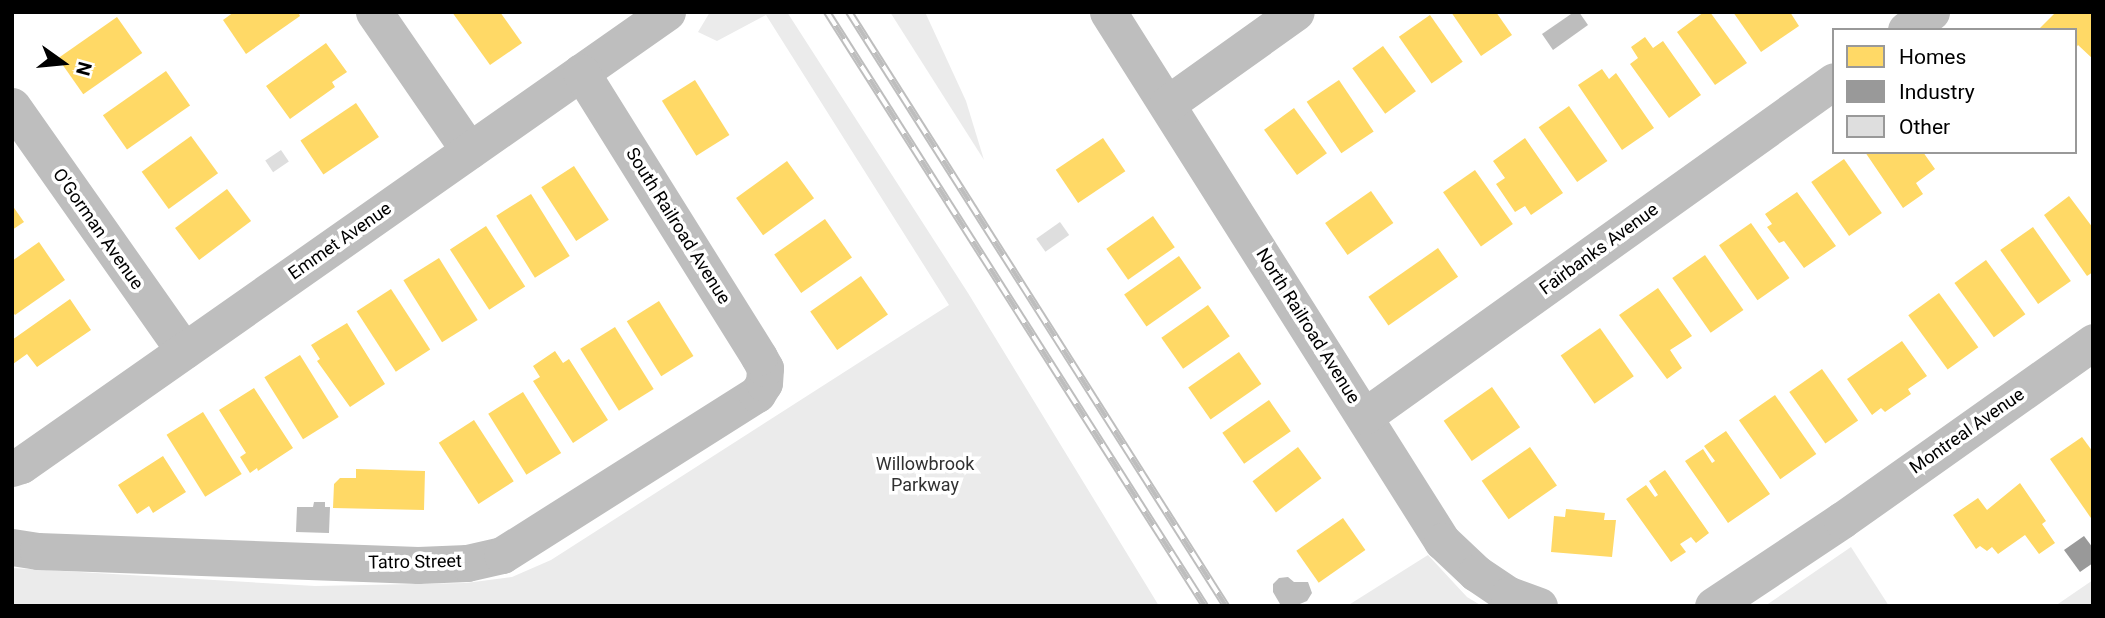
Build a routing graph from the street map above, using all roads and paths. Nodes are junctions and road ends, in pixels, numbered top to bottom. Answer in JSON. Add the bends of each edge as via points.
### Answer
{"nodes":[{"id":1,"x":374,"y":12,"type":"edge"},
{"id":2,"x":667,"y":12,"type":"edge"},
{"id":3,"x":1108,"y":12,"type":"edge"},
{"id":4,"x":1297,"y":12,"type":"edge"},
{"id":5,"x":1931,"y":12,"type":"edge"},
{"id":6,"x":1909,"y":28,"type":"edge"},
{"id":7,"x":582,"y":72,"type":"junction"},
{"id":8,"x":1832,"y":83,"type":"edge"},
{"id":9,"x":1167,"y":104,"type":"junction"},
{"id":10,"x":12,"y":107,"type":"edge"},
{"id":11,"x":469,"y":150,"type":"junction"},
{"id":12,"x":2093,"y":342,"type":"edge"},
{"id":13,"x":184,"y":351,"type":"junction"},
{"id":14,"x":764,"y":383,"type":"joint"},
{"id":15,"x":1365,"y":416,"type":"junction"},
{"id":16,"x":12,"y":468,"type":"edge"},
{"id":17,"x":12,"y":547,"type":"edge"},
{"id":18,"x":1539,"y":606,"type":"edge"},
{"id":19,"x":1713,"y":606,"type":"edge"}],
"edges":[{"from":1,"to":11,"type":"street"},
{"from":2,"to":7,"type":"street","name":"Emmet Avenue"},
{"from":3,"to":9,"type":"street","name":"North Railroad Avenue"},
{"from":4,"to":9,"type":"street"},
{"from":5,"to":6,"type":"street"},
{"from":7,"to":11,"type":"street","name":"Emmet Avenue"},
{"from":7,"to":14,"type":"street","name":"South Railroad Avenue","via":[[759,357],[765,369]]},
{"from":8,"to":15,"type":"street","name":"Fairbanks Avenue"},
{"from":9,"to":15,"type":"street","name":"North Railroad Avenue"},
{"from":10,"to":13,"type":"street","name":"O'Gorman Avenue"},
{"from":11,"to":13,"type":"street","name":"Emmet Avenue"},
{"from":12,"to":19,"type":"street","name":"Montreal Avenue"},
{"from":13,"to":16,"type":"street","name":"Emmet Avenue"},
{"from":14,"to":17,"type":"street","name":"Tatro Street","via":[[746,402],[502,555],[467,563],[404,565]]},
{"from":15,"to":18,"type":"street","name":"North Railroad Avenue","via":[[1442,541],[1475,573],[1509,595]]}]}
